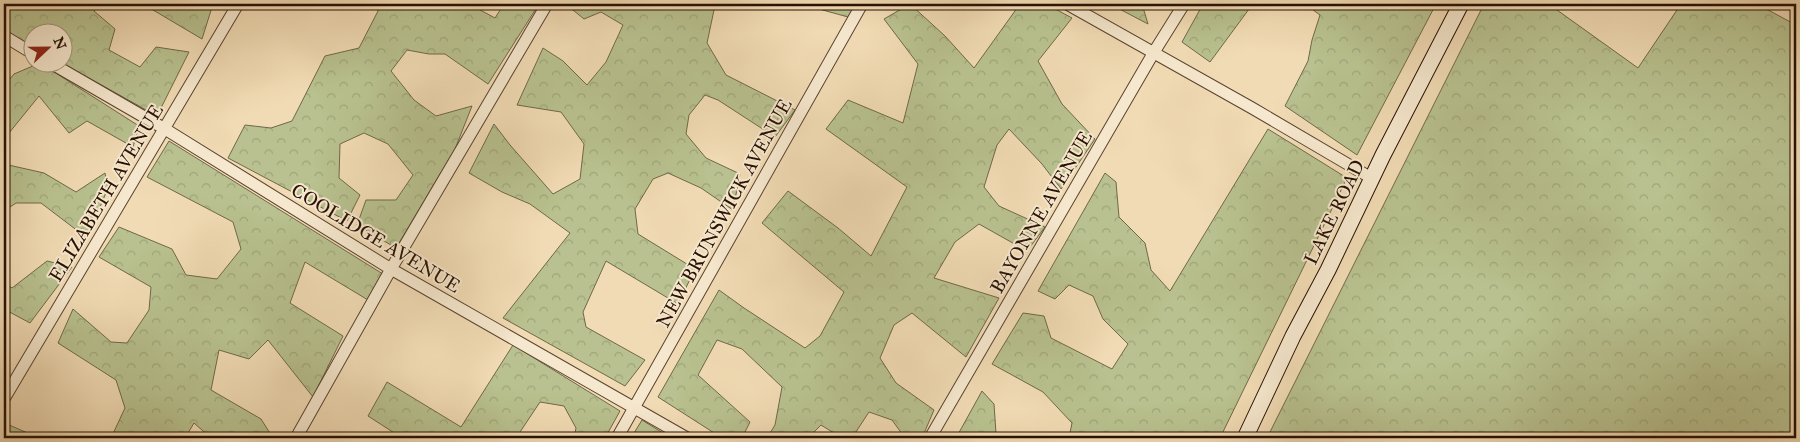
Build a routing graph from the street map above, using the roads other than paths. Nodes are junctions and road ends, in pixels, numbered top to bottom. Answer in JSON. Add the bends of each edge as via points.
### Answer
{"nodes":[{"id":1,"x":238,"y":4,"type":"edge"},
{"id":2,"x":547,"y":4,"type":"edge"},
{"id":3,"x":862,"y":4,"type":"edge"},
{"id":4,"x":1067,"y":4,"type":"edge"},
{"id":5,"x":1184,"y":4,"type":"edge"},
{"id":6,"x":1461,"y":4,"type":"edge"},
{"id":7,"x":1792,"y":4,"type":"edge"},
{"id":8,"x":1796,"y":6,"type":"edge"},
{"id":9,"x":4,"y":36,"type":"edge"},
{"id":10,"x":22,"y":47,"type":"edge"},
{"id":11,"x":1154,"y":52,"type":"junction"},
{"id":12,"x":67,"y":72,"type":"edge"},
{"id":13,"x":165,"y":129,"type":"junction"},
{"id":14,"x":1373,"y":179,"type":"junction"},
{"id":15,"x":391,"y":270,"type":"junction"},
{"id":16,"x":4,"y":399,"type":"edge"},
{"id":17,"x":635,"y":407,"type":"junction"},
{"id":18,"x":296,"y":438,"type":"edge"},
{"id":19,"x":616,"y":438,"type":"edge"},
{"id":20,"x":687,"y":438,"type":"edge"},
{"id":21,"x":930,"y":438,"type":"edge"},
{"id":22,"x":1245,"y":438,"type":"edge"}],
"edges":[{"from":1,"to":13,"type":"street","name":"ELIZABETH AVENUE"},
{"from":2,"to":15,"type":"street"},
{"from":3,"to":17,"type":"street","name":"NEW BRUNSWICK AVENUE"},
{"from":4,"to":11,"type":"street"},
{"from":5,"to":11,"type":"street","name":"BAYONNE AVENUE"},
{"from":6,"to":14,"type":"street","name":"LAKE ROAD"},
{"from":7,"to":8,"type":"street"},
{"from":9,"to":10,"type":"street"},
{"from":11,"to":14,"type":"street"},
{"from":11,"to":21,"type":"street","name":"BAYONNE AVENUE"},
{"from":12,"to":13,"type":"street","name":"COOLIDGE AVENUE"},
{"from":13,"to":15,"type":"street","name":"COOLIDGE AVENUE"},
{"from":13,"to":16,"type":"street","name":"ELIZABETH AVENUE"},
{"from":14,"to":22,"type":"street","name":"LAKE ROAD"},
{"from":15,"to":17,"type":"street","name":"COOLIDGE AVENUE"},
{"from":15,"to":18,"type":"street"},
{"from":17,"to":19,"type":"street","name":"NEW BRUNSWICK AVENUE"},
{"from":17,"to":20,"type":"street","name":"COOLIDGE AVENUE"}]}
